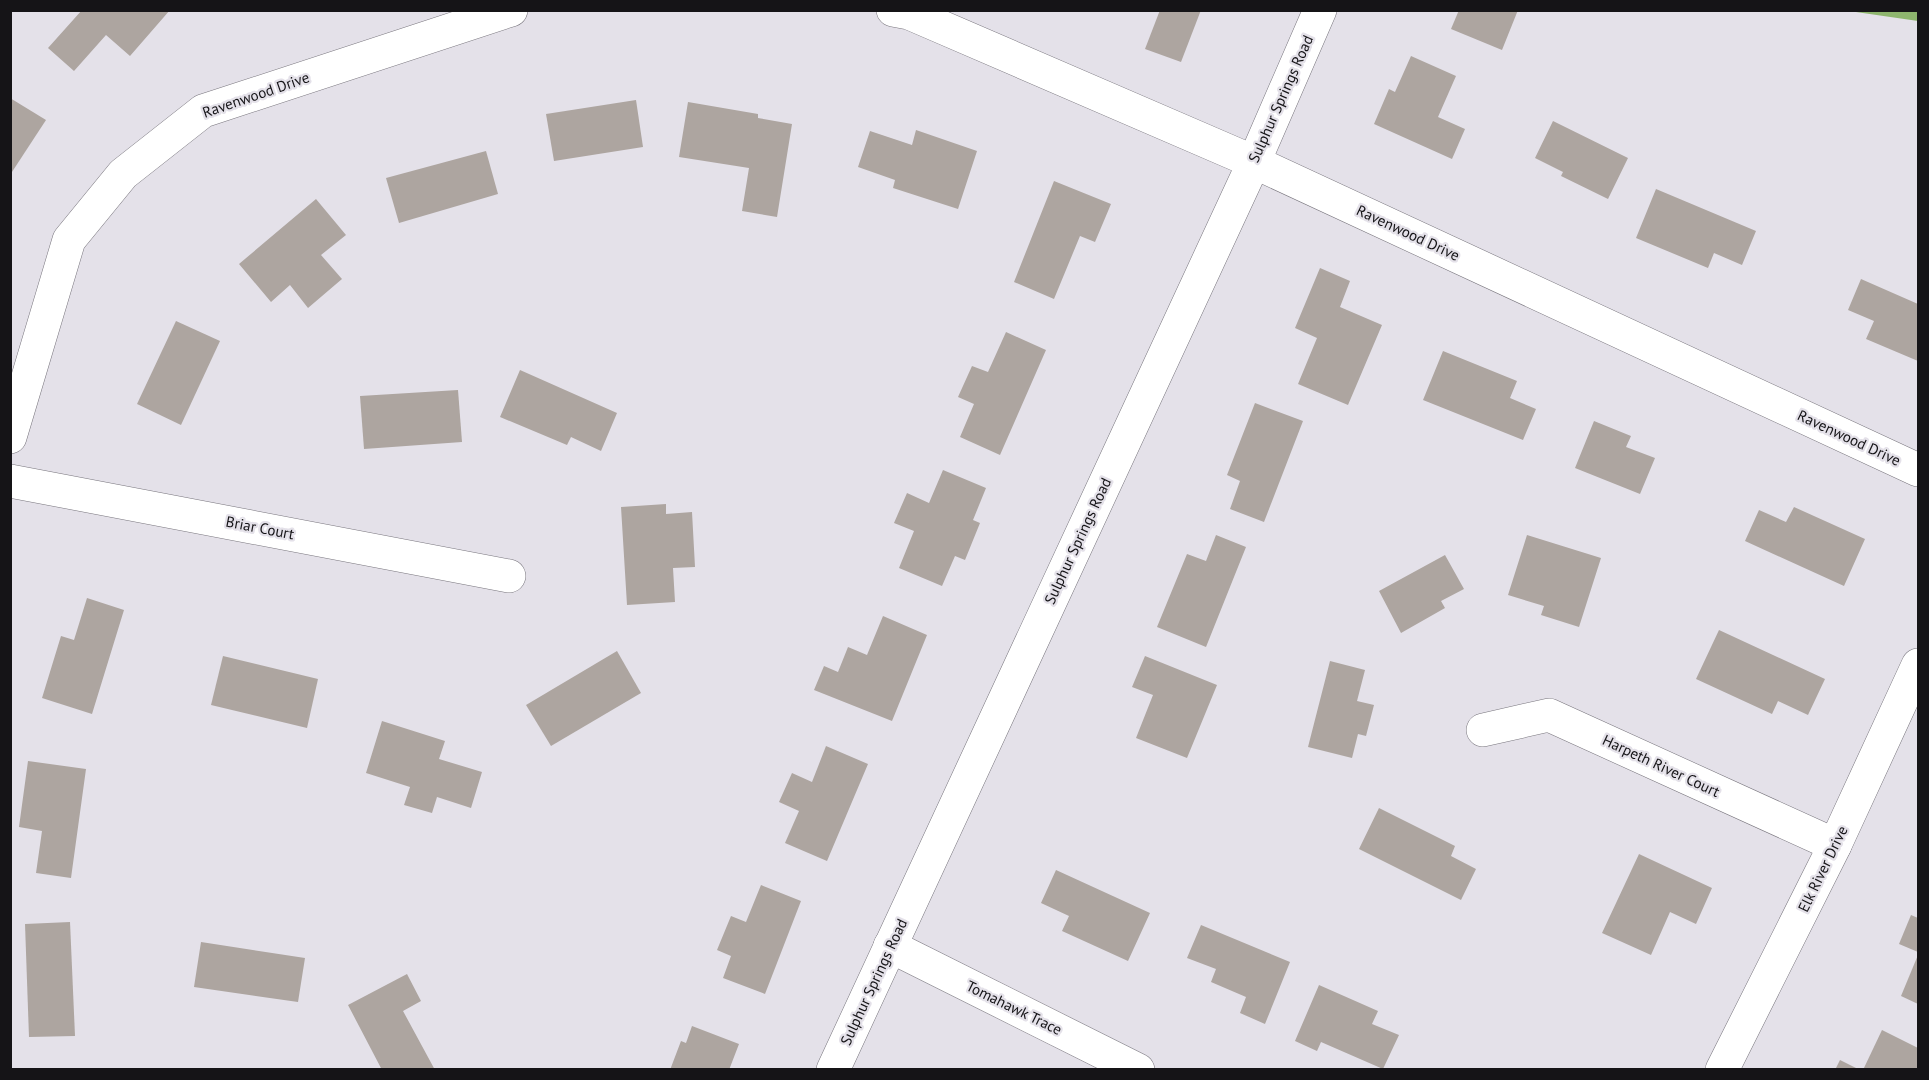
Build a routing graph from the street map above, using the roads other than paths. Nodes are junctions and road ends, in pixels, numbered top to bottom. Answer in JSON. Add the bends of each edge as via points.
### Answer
{"nodes":[{"id":1,"x":511,"y":10,"type":"edge"},
{"id":2,"x":892,"y":10,"type":"edge"},
{"id":3,"x":1320,"y":10,"type":"edge"},
{"id":4,"x":1254,"y":162,"type":"junction"},
{"id":5,"x":10,"y":437,"type":"edge"},
{"id":6,"x":1918,"y":470,"type":"edge"},
{"id":7,"x":10,"y":481,"type":"edge"},
{"id":8,"x":509,"y":576,"type":"dead end"},
{"id":9,"x":1918,"y":665,"type":"edge"},
{"id":10,"x":1483,"y":730,"type":"dead end"},
{"id":11,"x":1835,"y":845,"type":"junction"},
{"id":12,"x":890,"y":946,"type":"junction"},
{"id":13,"x":833,"y":1070,"type":"edge"},
{"id":14,"x":1138,"y":1070,"type":"edge"},
{"id":15,"x":1722,"y":1070,"type":"edge"}],
"edges":[{"from":1,"to":5,"type":"street","name":"Ravenwood Drive","via":[[203,111],[123,174],[69,240]]},
{"from":2,"to":4,"type":"street","name":"Ravenwood Drive","via":[[909,13]]},
{"from":3,"to":4,"type":"street","name":"Sulphur Springs Road"},
{"from":4,"to":6,"type":"street","name":"Ravenwood Drive"},
{"from":4,"to":12,"type":"street","name":"Sulphur Springs Road"},
{"from":7,"to":8,"type":"street","name":"Briar Court"},
{"from":9,"to":11,"type":"street","name":"Elk River Drive"},
{"from":10,"to":11,"type":"street","name":"Harpeth River Court","via":[[1549,715]]},
{"from":11,"to":15,"type":"street","name":"Elk River Drive"},
{"from":12,"to":13,"type":"street","name":"Sulphur Springs Road"},
{"from":12,"to":14,"type":"street","name":"Tomahawk Trace"}]}
